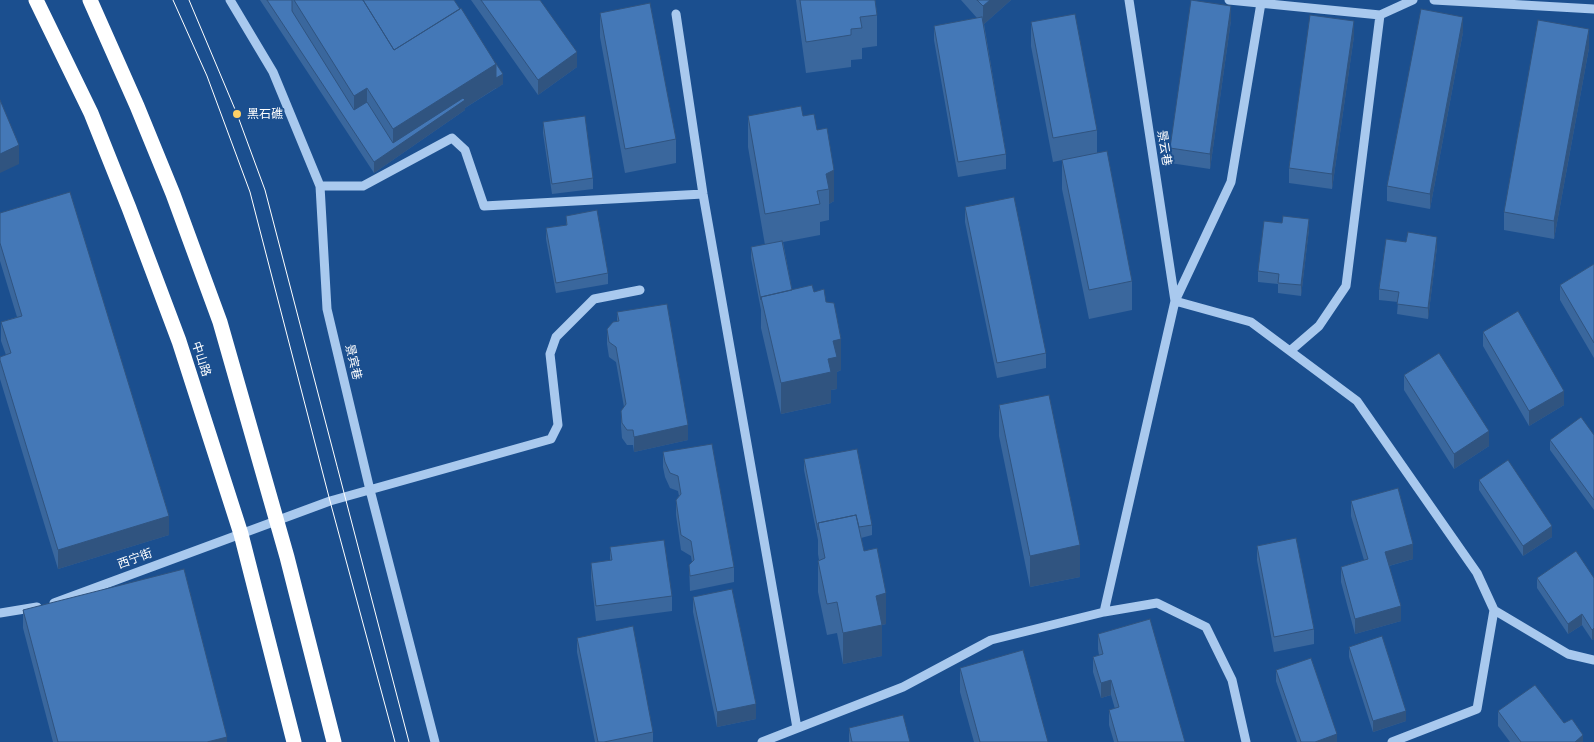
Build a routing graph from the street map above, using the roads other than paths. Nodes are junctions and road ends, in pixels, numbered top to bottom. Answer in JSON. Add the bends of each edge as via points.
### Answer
{"nodes":[{"id":1,"x":36,"y":0,"type":"edge"},
{"id":2,"x":90,"y":0,"type":"edge"},
{"id":3,"x":230,"y":0,"type":"edge"},
{"id":4,"x":1129,"y":0,"type":"edge"},
{"id":5,"x":1133,"y":0,"type":"edge"},
{"id":6,"x":1229,"y":0,"type":"edge"},
{"id":7,"x":1413,"y":0,"type":"edge"},
{"id":8,"x":1434,"y":0,"type":"edge"},
{"id":9,"x":1261,"y":3,"type":"junction"},
{"id":10,"x":1594,"y":9,"type":"edge"},
{"id":11,"x":676,"y":14,"type":"dead end"},
{"id":12,"x":1380,"y":15,"type":"junction"},
{"id":13,"x":320,"y":186,"type":"junction"},
{"id":14,"x":703,"y":194,"type":"junction"},
{"id":15,"x":640,"y":290,"type":"dead end"},
{"id":16,"x":1175,"y":301,"type":"junction"},
{"id":17,"x":1290,"y":351,"type":"junction"},
{"id":18,"x":370,"y":490,"type":"junction"},
{"id":19,"x":277,"y":520,"type":"junction"},
{"id":20,"x":241,"y":534,"type":"junction"},
{"id":21,"x":1494,"y":610,"type":"junction"},
{"id":22,"x":1104,"y":612,"type":"junction"},
{"id":23,"x":0,"y":613,"type":"edge"},
{"id":24,"x":1594,"y":660,"type":"edge"},
{"id":25,"x":798,"y":728,"type":"junction"},
{"id":26,"x":294,"y":742,"type":"edge"},
{"id":27,"x":334,"y":742,"type":"edge"},
{"id":28,"x":435,"y":742,"type":"edge"},
{"id":29,"x":762,"y":742,"type":"edge"},
{"id":30,"x":1246,"y":742,"type":"edge"},
{"id":31,"x":1392,"y":742,"type":"edge"}],
"edges":[{"from":1,"to":20,"type":"highway","name":"中山路","via":[[91,113],[129,208],[179,341]]},
{"from":2,"to":19,"type":"highway","via":[[173,194],[220,322]]},
{"from":3,"to":13,"type":"street","name":"景宾巷","via":[[273,72]]},
{"from":4,"to":5,"type":"street"},
{"from":4,"to":16,"type":"street","name":"景云巷"},
{"from":6,"to":9,"type":"street"},
{"from":7,"to":12,"type":"street"},
{"from":8,"to":10,"type":"street"},
{"from":9,"to":12,"type":"street"},
{"from":9,"to":16,"type":"street","via":[[1231,182]]},
{"from":11,"to":14,"type":"street"},
{"from":12,"to":17,"type":"street","via":[[1346,286],[1319,326]]},
{"from":13,"to":14,"type":"street","via":[[363,186],[452,138],[465,150],[484,206]]},
{"from":13,"to":18,"type":"street","name":"景宾巷","via":[[327,309]]},
{"from":14,"to":25,"type":"street"},
{"from":15,"to":18,"type":"street","name":"西宁街","via":[[594,299],[556,337],[550,354],[558,424],[551,438]]},
{"from":16,"to":17,"type":"street","via":[[1251,322]]},
{"from":16,"to":22,"type":"street"},
{"from":17,"to":21,"type":"street","via":[[1356,401],[1477,573]]},
{"from":18,"to":19,"type":"street","name":"西宁街"},
{"from":18,"to":28,"type":"street","name":"景宾巷"},
{"from":19,"to":20,"type":"street","name":"西宁街"},
{"from":19,"to":27,"type":"highway"},
{"from":20,"to":23,"type":"street","name":"西宁街","via":[[50,605]]},
{"from":20,"to":26,"type":"highway","name":"中山路"},
{"from":21,"to":24,"type":"street","via":[[1568,654]]},
{"from":21,"to":31,"type":"street","via":[[1477,709]]},
{"from":22,"to":25,"type":"street","via":[[991,640],[903,687]]},
{"from":22,"to":30,"type":"street","via":[[1157,603],[1206,627],[1232,680]]},
{"from":25,"to":29,"type":"street"}]}
